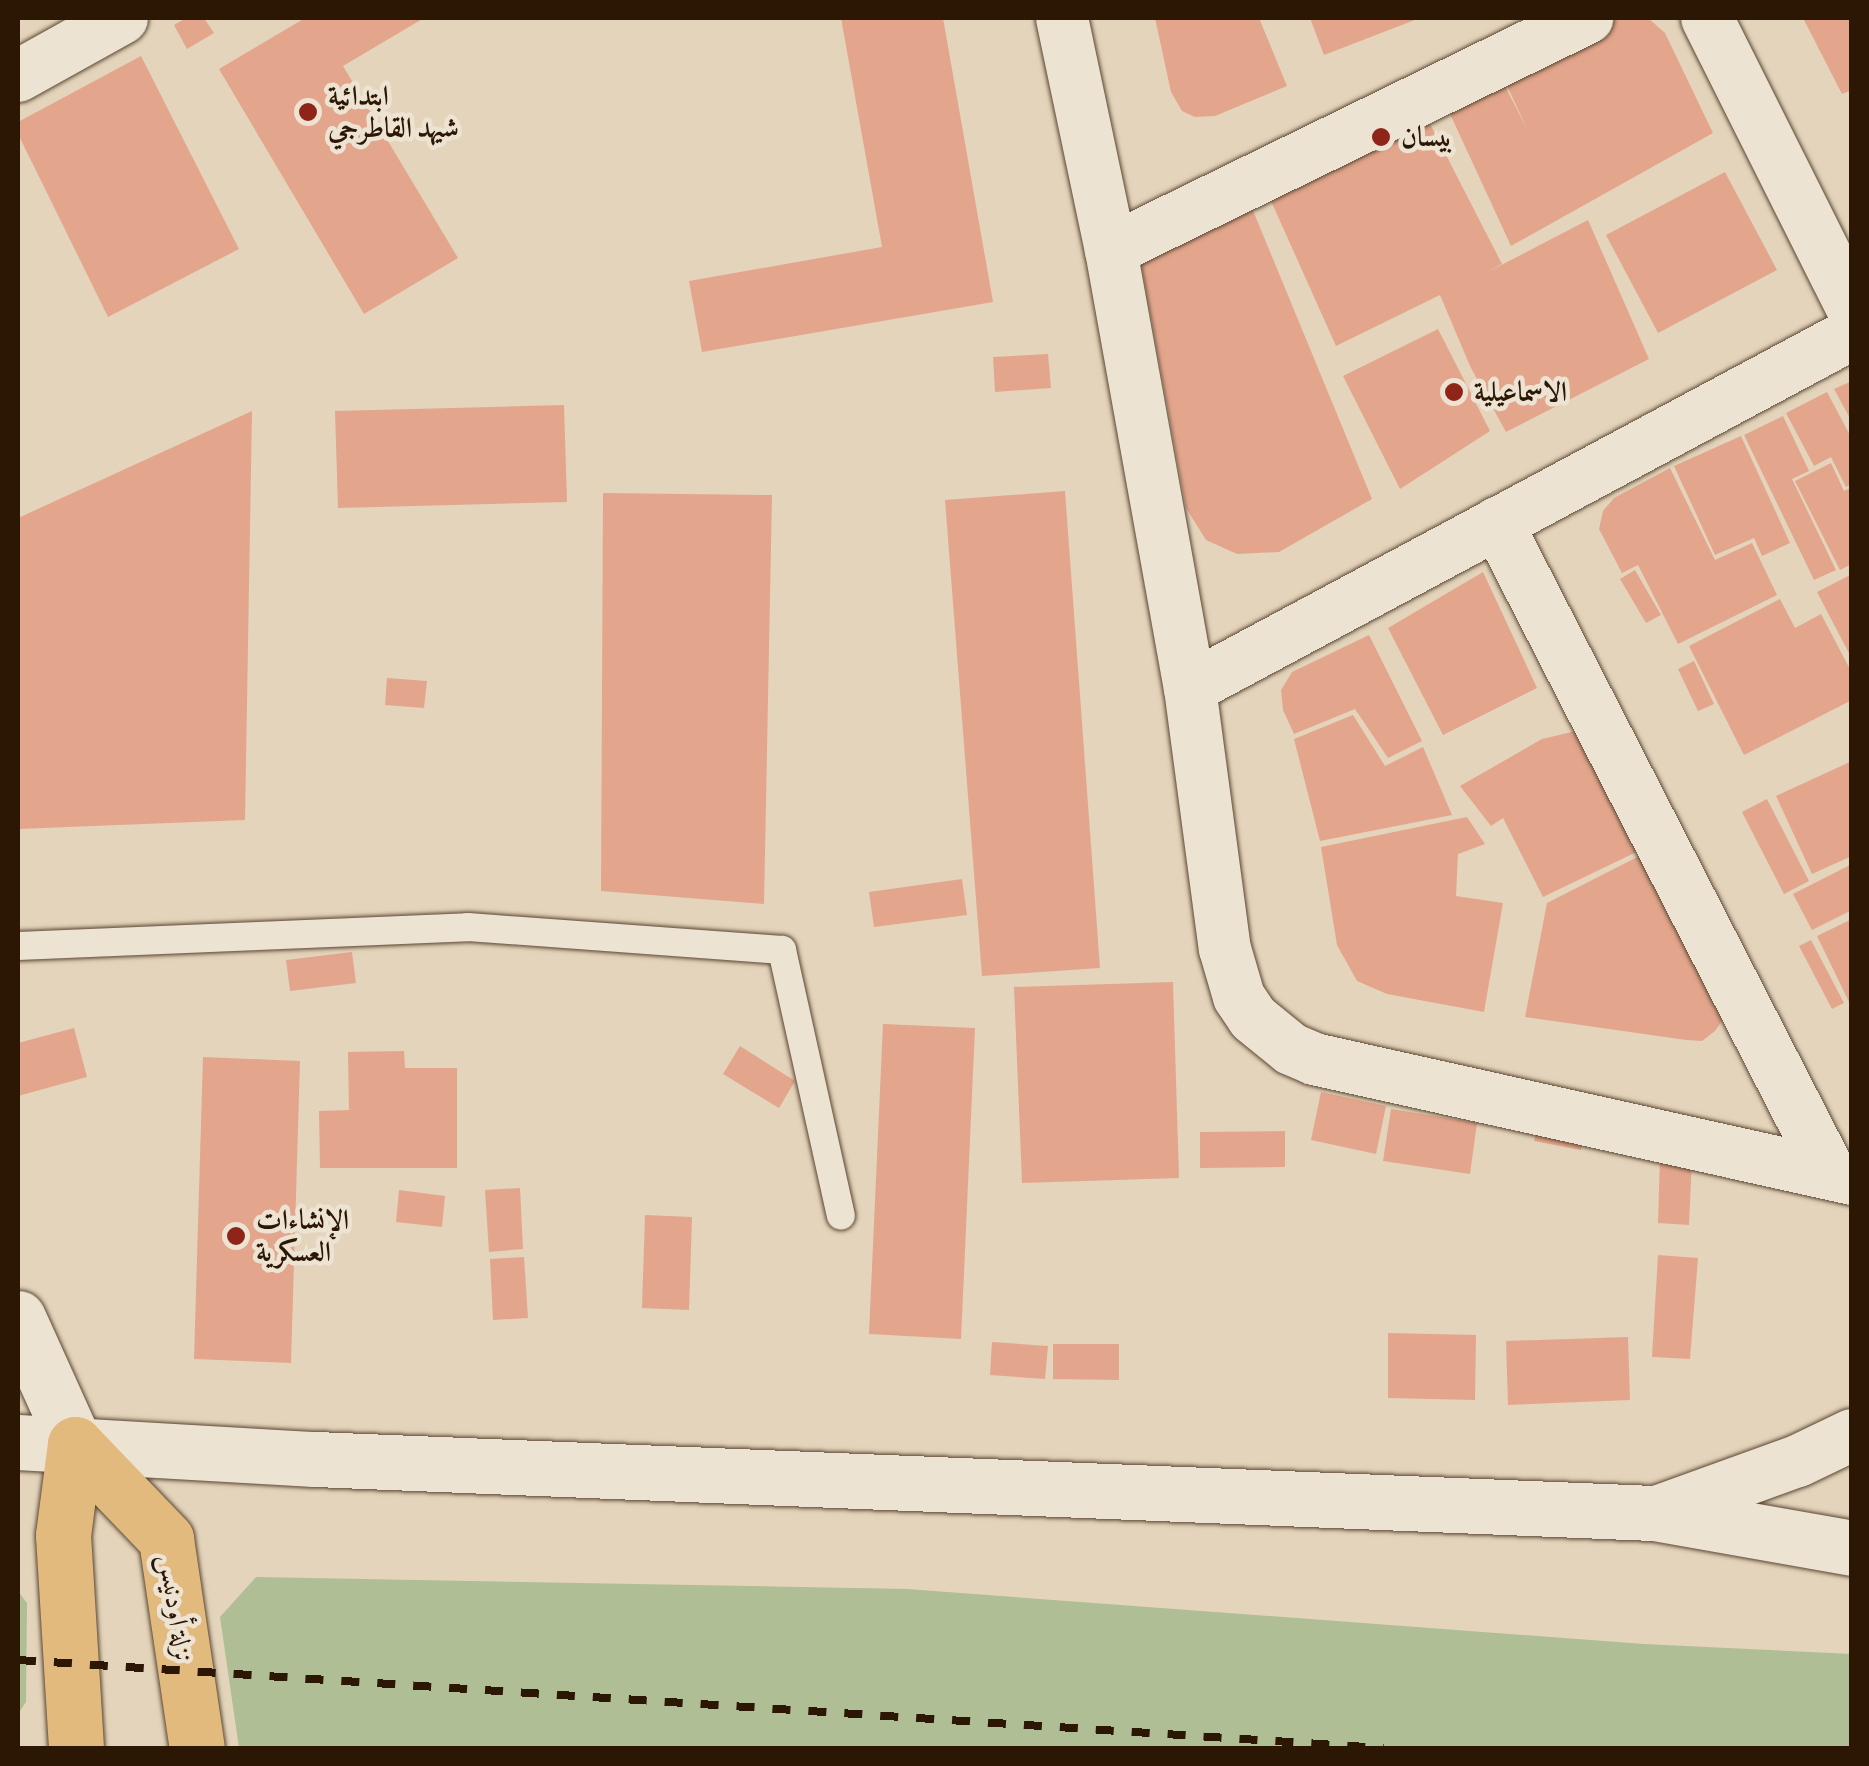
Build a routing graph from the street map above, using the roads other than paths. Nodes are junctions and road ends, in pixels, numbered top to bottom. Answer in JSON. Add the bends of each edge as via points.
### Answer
{"nodes":[{"id":1,"x":122,"y":18,"type":"edge"},
{"id":2,"x":1062,"y":18,"type":"edge"},
{"id":3,"x":1587,"y":18,"type":"edge"},
{"id":4,"x":1707,"y":18,"type":"edge"},
{"id":5,"x":18,"y":76,"type":"edge"},
{"id":6,"x":1110,"y":250,"type":"junction"},
{"id":7,"x":1852,"y":307,"type":"edge"},
{"id":8,"x":1852,"y":334,"type":"edge"},
{"id":9,"x":1497,"y":523,"type":"junction"},
{"id":10,"x":1190,"y":688,"type":"junction"},
{"id":11,"x":18,"y":946,"type":"edge"},
{"id":12,"x":1841,"y":1176,"type":"edge"},
{"id":13,"x":840,"y":1216,"type":"dead end"},
{"id":14,"x":18,"y":1318,"type":"edge"},
{"id":15,"x":1852,"y":1435,"type":"edge"},
{"id":16,"x":18,"y":1442,"type":"edge"},
{"id":17,"x":75,"y":1444,"type":"junction"},
{"id":18,"x":1654,"y":1513,"type":"junction"},
{"id":19,"x":1852,"y":1548,"type":"edge"},
{"id":20,"x":76,"y":1748,"type":"edge"},
{"id":21,"x":197,"y":1748,"type":"edge"}],
"edges":[{"from":1,"to":5,"type":"street"},
{"from":2,"to":6,"type":"street"},
{"from":3,"to":6,"type":"street"},
{"from":4,"to":7,"type":"street"},
{"from":6,"to":10,"type":"street"},
{"from":8,"to":9,"type":"street"},
{"from":9,"to":10,"type":"street"},
{"from":9,"to":12,"type":"street"},
{"from":10,"to":12,"type":"street","via":[[1230,974],[1239,997],[1271,1035],[1314,1059]]},
{"from":11,"to":13,"type":"lane","via":[[468,927],[782,950]]},
{"from":14,"to":17,"type":"main road"},
{"from":15,"to":18,"type":"street"},
{"from":16,"to":17,"type":"main road"},
{"from":17,"to":18,"type":"main road"},
{"from":17,"to":20,"type":"main road","via":[[63,1535]]},
{"from":17,"to":21,"type":"main road","name":"نزلة أودنيس","via":[[166,1539]]},
{"from":18,"to":19,"type":"main road"}]}
